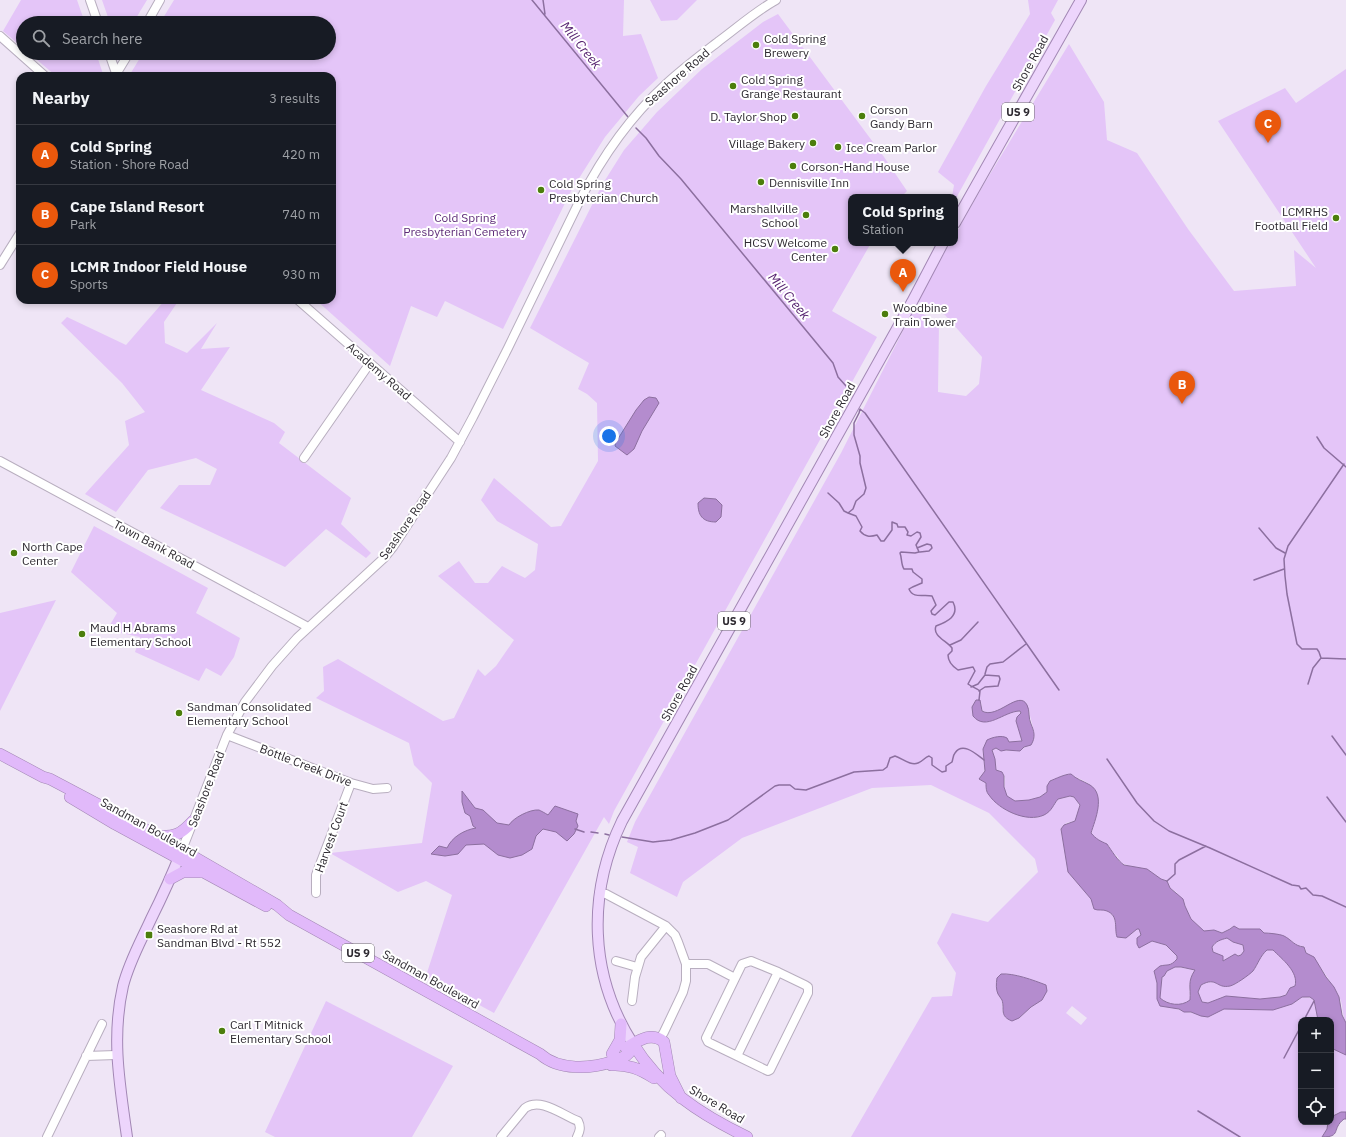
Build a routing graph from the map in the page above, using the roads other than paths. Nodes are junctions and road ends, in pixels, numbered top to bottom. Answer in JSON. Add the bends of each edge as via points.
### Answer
{"nodes":[{"id":1,"x":90,"y":0,"type":"edge"},
{"id":2,"x":160,"y":0,"type":"edge"},
{"id":3,"x":776,"y":0,"type":"edge"},
{"id":4,"x":1081,"y":0,"type":"edge"},
{"id":5,"x":96,"y":16,"type":"edge"},
{"id":6,"x":151,"y":16,"type":"edge"},
{"id":7,"x":0,"y":36,"type":"edge"},
{"id":8,"x":16,"y":50,"type":"edge"},
{"id":9,"x":27,"y":60,"type":"edge"},
{"id":10,"x":110,"y":60,"type":"edge"},
{"id":11,"x":125,"y":60,"type":"edge"},
{"id":12,"x":40,"y":72,"type":"edge"},
{"id":13,"x":115,"y":72,"type":"edge"},
{"id":14,"x":118,"y":72,"type":"edge"},
{"id":15,"x":958,"y":218,"type":"edge"},
{"id":16,"x":16,"y":239,"type":"edge"},
{"id":17,"x":942,"y":246,"type":"edge"},
{"id":18,"x":0,"y":265,"type":"edge"},
{"id":19,"x":303,"y":304,"type":"edge"},
{"id":20,"x":370,"y":363,"type":"junction"},
{"id":21,"x":460,"y":442,"type":"junction"},
{"id":22,"x":304,"y":458,"type":"dead end"},
{"id":23,"x":0,"y":461,"type":"edge"},
{"id":24,"x":308,"y":627,"type":"junction"},
{"id":25,"x":227,"y":735,"type":"junction"},
{"id":26,"x":0,"y":754,"type":"edge"},
{"id":27,"x":43,"y":778,"type":"junction"},
{"id":28,"x":351,"y":783,"type":"junction"},
{"id":29,"x":387,"y":788,"type":"dead end"},
{"id":30,"x":193,"y":821,"type":"junction"},
{"id":31,"x":156,"y":835,"type":"junction"},
{"id":32,"x":180,"y":854,"type":"junction"},
{"id":33,"x":203,"y":872,"type":"junction"},
{"id":34,"x":170,"y":879,"type":"junction"},
{"id":35,"x":600,"y":892,"type":"junction"},
{"id":36,"x":316,"y":893,"type":"dead end"},
{"id":37,"x":289,"y":914,"type":"junction"},
{"id":38,"x":666,"y":926,"type":"junction"},
{"id":39,"x":616,"y":961,"type":"dead end"},
{"id":40,"x":686,"y":964,"type":"junction"},
{"id":41,"x":637,"y":967,"type":"junction"},
{"id":42,"x":778,"y":972,"type":"junction"},
{"id":43,"x":735,"y":978,"type":"junction"},
{"id":44,"x":632,"y":1001,"type":"dead end"},
{"id":45,"x":102,"y":1024,"type":"dead end"},
{"id":46,"x":621,"y":1024,"type":"junction"},
{"id":47,"x":660,"y":1039,"type":"junction"},
{"id":48,"x":633,"y":1044,"type":"junction"},
{"id":49,"x":540,"y":1054,"type":"junction"},
{"id":50,"x":612,"y":1054,"type":"junction"},
{"id":51,"x":116,"y":1055,"type":"junction"},
{"id":52,"x":86,"y":1056,"type":"junction"},
{"id":53,"x":737,"y":1056,"type":"junction"},
{"id":54,"x":598,"y":1066,"type":"junction"},
{"id":55,"x":664,"y":1084,"type":"junction"},
{"id":56,"x":681,"y":1098,"type":"junction"},
{"id":57,"x":742,"y":1136,"type":"edge"},
{"id":58,"x":47,"y":1137,"type":"edge"},
{"id":59,"x":127,"y":1137,"type":"edge"},
{"id":60,"x":501,"y":1137,"type":"edge"},
{"id":61,"x":577,"y":1137,"type":"edge"}],
"edges":[{"from":1,"to":5,"type":"street"},
{"from":2,"to":6,"type":"street"},
{"from":3,"to":21,"type":"street","name":"Seashore Road","via":[[665,84],[613,143],[583,194]]},
{"from":4,"to":15,"type":"main road","name":"Shore Road","number":"US 9"},
{"from":7,"to":8,"type":"street"},
{"from":9,"to":12,"type":"street"},
{"from":10,"to":13,"type":"street"},
{"from":11,"to":14,"type":"street"},
{"from":16,"to":18,"type":"street"},
{"from":17,"to":35,"type":"main road","name":"Shore Road","number":"US 9","via":[[622,821],[605,864]]},
{"from":19,"to":20,"type":"street","name":"Academy Road"},
{"from":20,"to":21,"type":"street","name":"Academy Road"},
{"from":20,"to":22,"type":"street"},
{"from":21,"to":24,"type":"street","name":"Seashore Road","via":[[384,558]]},
{"from":23,"to":24,"type":"street","name":"Town Bank Road"},
{"from":24,"to":25,"type":"street","name":"Seashore Road","via":[[272,666],[245,702]]},
{"from":25,"to":28,"type":"street","name":"Bottle Creek Drive"},
{"from":25,"to":30,"type":"street","name":"Seashore Road"},
{"from":26,"to":27,"type":"highway","name":"Sandman Boulevard","number":"US 9"},
{"from":27,"to":31,"type":"highway","name":"Sandman Boulevard","number":"US 9","via":[[50,779]]},
{"from":27,"to":32,"type":"highway","name":"Sandman Boulevard","number":"US 9","via":[[47,783],[108,820]]},
{"from":28,"to":29,"type":"street","name":"Bottle Creek Drive","via":[[373,789]]},
{"from":28,"to":36,"type":"street","name":"Harvest Court","via":[[316,875]]},
{"from":30,"to":31,"type":"highway","via":[[177,835]]},
{"from":30,"to":32,"type":"street","name":"Seashore Road"},
{"from":31,"to":32,"type":"highway","name":"Sandman Boulevard","number":"US 9"},
{"from":32,"to":33,"type":"highway","name":"Sandman Boulevard","number":"US 9"},
{"from":32,"to":34,"type":"main road","name":"Seashore Road"},
{"from":32,"to":37,"type":"highway","name":"Sandman Boulevard","number":"US 9","via":[[278,905]]},
{"from":33,"to":34,"type":"highway","via":[[186,872]]},
{"from":33,"to":37,"type":"highway","name":"Sandman Boulevard","number":"US 9","via":[[274,911]]},
{"from":34,"to":51,"type":"main road","name":"Seashore Road","via":[[130,965],[123,986],[117,1023]]},
{"from":35,"to":38,"type":"street"},
{"from":35,"to":46,"type":"main road","name":"Shore Road","number":"US 9","via":[[597,930],[601,965],[610,999]]},
{"from":37,"to":49,"type":"highway","name":"Sandman Boulevard","number":"US 9"},
{"from":38,"to":40,"type":"street","via":[[675,935]]},
{"from":38,"to":41,"type":"street"},
{"from":39,"to":41,"type":"street"},
{"from":40,"to":43,"type":"street","via":[[708,964]]},
{"from":40,"to":47,"type":"street","via":[[683,992]]},
{"from":41,"to":44,"type":"street"},
{"from":42,"to":43,"type":"street","via":[[751,961],[742,964]]},
{"from":42,"to":53,"type":"street"},
{"from":42,"to":53,"type":"street","via":[[808,987],[808,993],[768,1072]]},
{"from":43,"to":53,"type":"street","via":[[706,1038],[708,1042]]},
{"from":45,"to":52,"type":"street"},
{"from":46,"to":48,"type":"main road","name":"Shore Road","number":"US 9"},
{"from":46,"to":50,"type":"highway","via":[[620,1040]]},
{"from":47,"to":48,"type":"highway","via":[[649,1037]]},
{"from":47,"to":56,"type":"highway","via":[[665,1045],[670,1076]]},
{"from":48,"to":50,"type":"highway","name":"Sandman Boulevard"},
{"from":48,"to":54,"type":"highway","name":"Sandman Boulevard","number":"US 9","via":[[626,1056]]},
{"from":48,"to":55,"type":"highway","name":"Shore Road"},
{"from":49,"to":50,"type":"highway","name":"Sandman Boulevard","number":"US 9","via":[[581,1060]]},
{"from":49,"to":54,"type":"highway","name":"Sandman Boulevard","number":"US 9","via":[[546,1059],[565,1065]]},
{"from":51,"to":52,"type":"street"},
{"from":51,"to":59,"type":"main road","name":"Seashore Road"},
{"from":52,"to":58,"type":"street"},
{"from":54,"to":55,"type":"highway","via":[[630,1066],[642,1070]]},
{"from":55,"to":56,"type":"highway","name":"Shore Road"},
{"from":56,"to":57,"type":"highway","name":"Shore Road","via":[[704,1115]]},
{"from":60,"to":61,"type":"street","via":[[525,1108],[533,1104],[543,1105],[580,1119]]}]}
